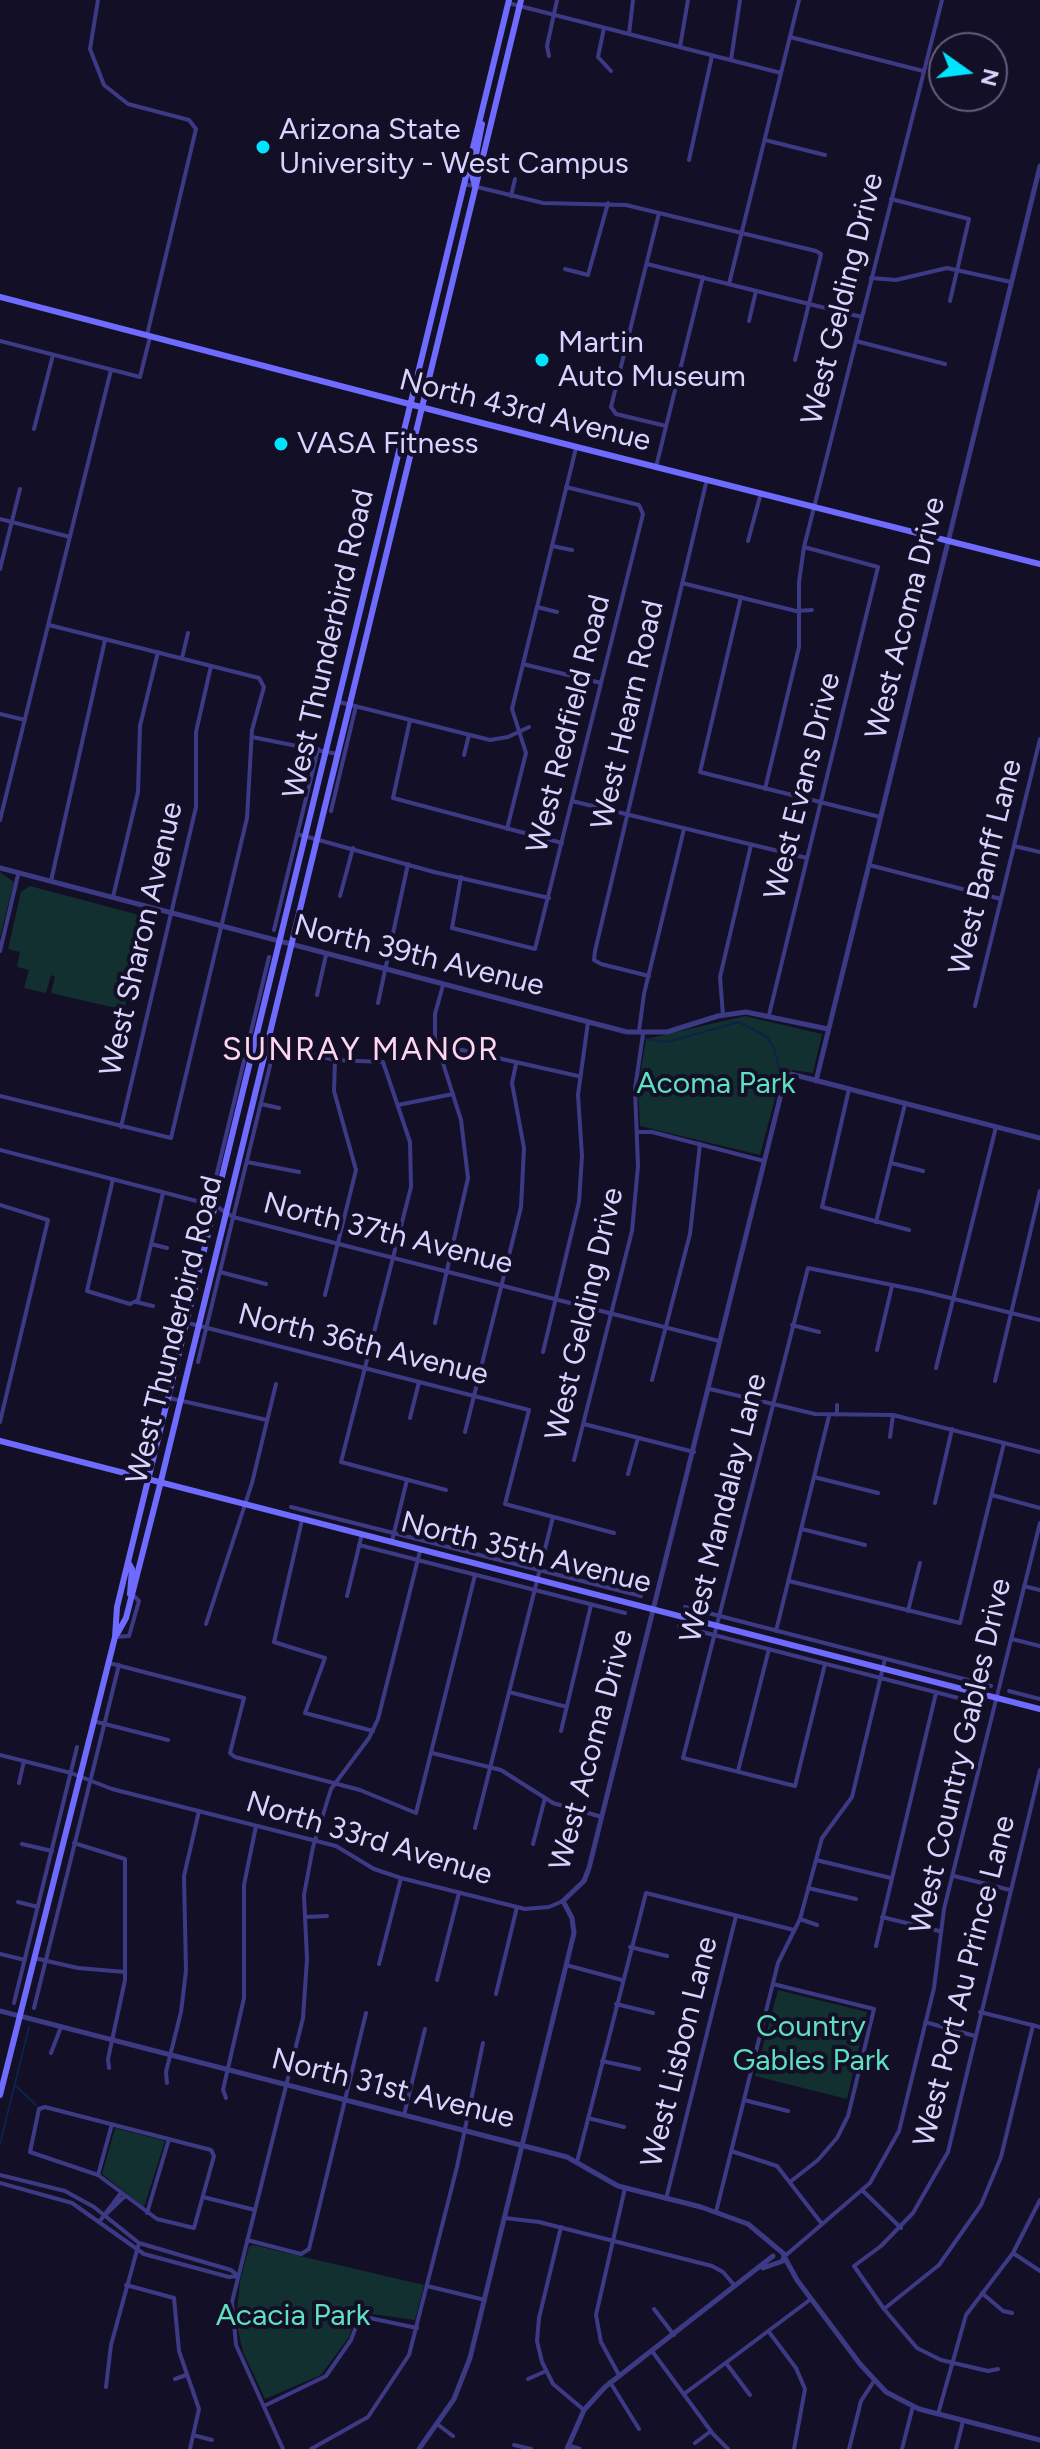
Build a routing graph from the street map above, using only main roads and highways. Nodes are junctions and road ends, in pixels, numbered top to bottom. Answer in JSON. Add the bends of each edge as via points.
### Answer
{"nodes":[{"id":1,"x":508,"y":2,"type":"edge"},
{"id":2,"x":520,"y":3,"type":"edge"},
{"id":3,"x":481,"y":112,"type":"junction"},
{"id":4,"x":475,"y":186,"type":"junction"},
{"id":5,"x":445,"y":255,"type":"junction"},
{"id":6,"x":457,"y":258,"type":"junction"},
{"id":7,"x":0,"y":297,"type":"edge"},
{"id":8,"x":408,"y":404,"type":"junction"},
{"id":9,"x":420,"y":407,"type":"junction"},
{"id":10,"x":1040,"y":564,"type":"edge"},
{"id":11,"x":0,"y":1441,"type":"edge"},
{"id":12,"x":148,"y":1482,"type":"junction"},
{"id":13,"x":160,"y":1485,"type":"junction"},
{"id":14,"x":128,"y":1562,"type":"junction"},
{"id":15,"x":130,"y":1602,"type":"junction"},
{"id":16,"x":115,"y":1637,"type":"junction"},
{"id":17,"x":1040,"y":1709,"type":"edge"},
{"id":18,"x":0,"y":2095,"type":"edge"}],
"edges":[{"from":1,"to":3,"type":"main road","name":"West Thunderbird Road"},
{"from":2,"to":4,"type":"main road","name":"West Thunderbird Road"},
{"from":3,"to":4,"type":"main road"},
{"from":3,"to":5,"type":"main road","name":"West Thunderbird Road"},
{"from":4,"to":6,"type":"main road","name":"West Thunderbird Road"},
{"from":5,"to":6,"type":"main road"},
{"from":5,"to":8,"type":"main road","name":"West Thunderbird Road"},
{"from":6,"to":9,"type":"main road","name":"West Thunderbird Road"},
{"from":7,"to":8,"type":"main road","name":"North 43rd Avenue"},
{"from":8,"to":9,"type":"main road","name":"North 43rd Avenue"},
{"from":8,"to":12,"type":"main road","name":"West Thunderbird Road"},
{"from":9,"to":10,"type":"main road","name":"North 43rd Avenue"},
{"from":9,"to":13,"type":"main road","name":"West Thunderbird Road","via":[[353,706]]},
{"from":11,"to":12,"type":"main road","name":"North 35th Avenue"},
{"from":12,"to":13,"type":"main road","name":"North 35th Avenue"},
{"from":12,"to":14,"type":"main road","name":"West Thunderbird Road"},
{"from":13,"to":15,"type":"main road","name":"West Thunderbird Road"},
{"from":13,"to":17,"type":"main road","name":"North 35th Avenue"},
{"from":14,"to":15,"type":"main road"},
{"from":14,"to":16,"type":"main road","name":"West Thunderbird Road"},
{"from":15,"to":16,"type":"main road","name":"West Thunderbird Road"},
{"from":16,"to":18,"type":"main road","name":"West Thunderbird Road"}]}
